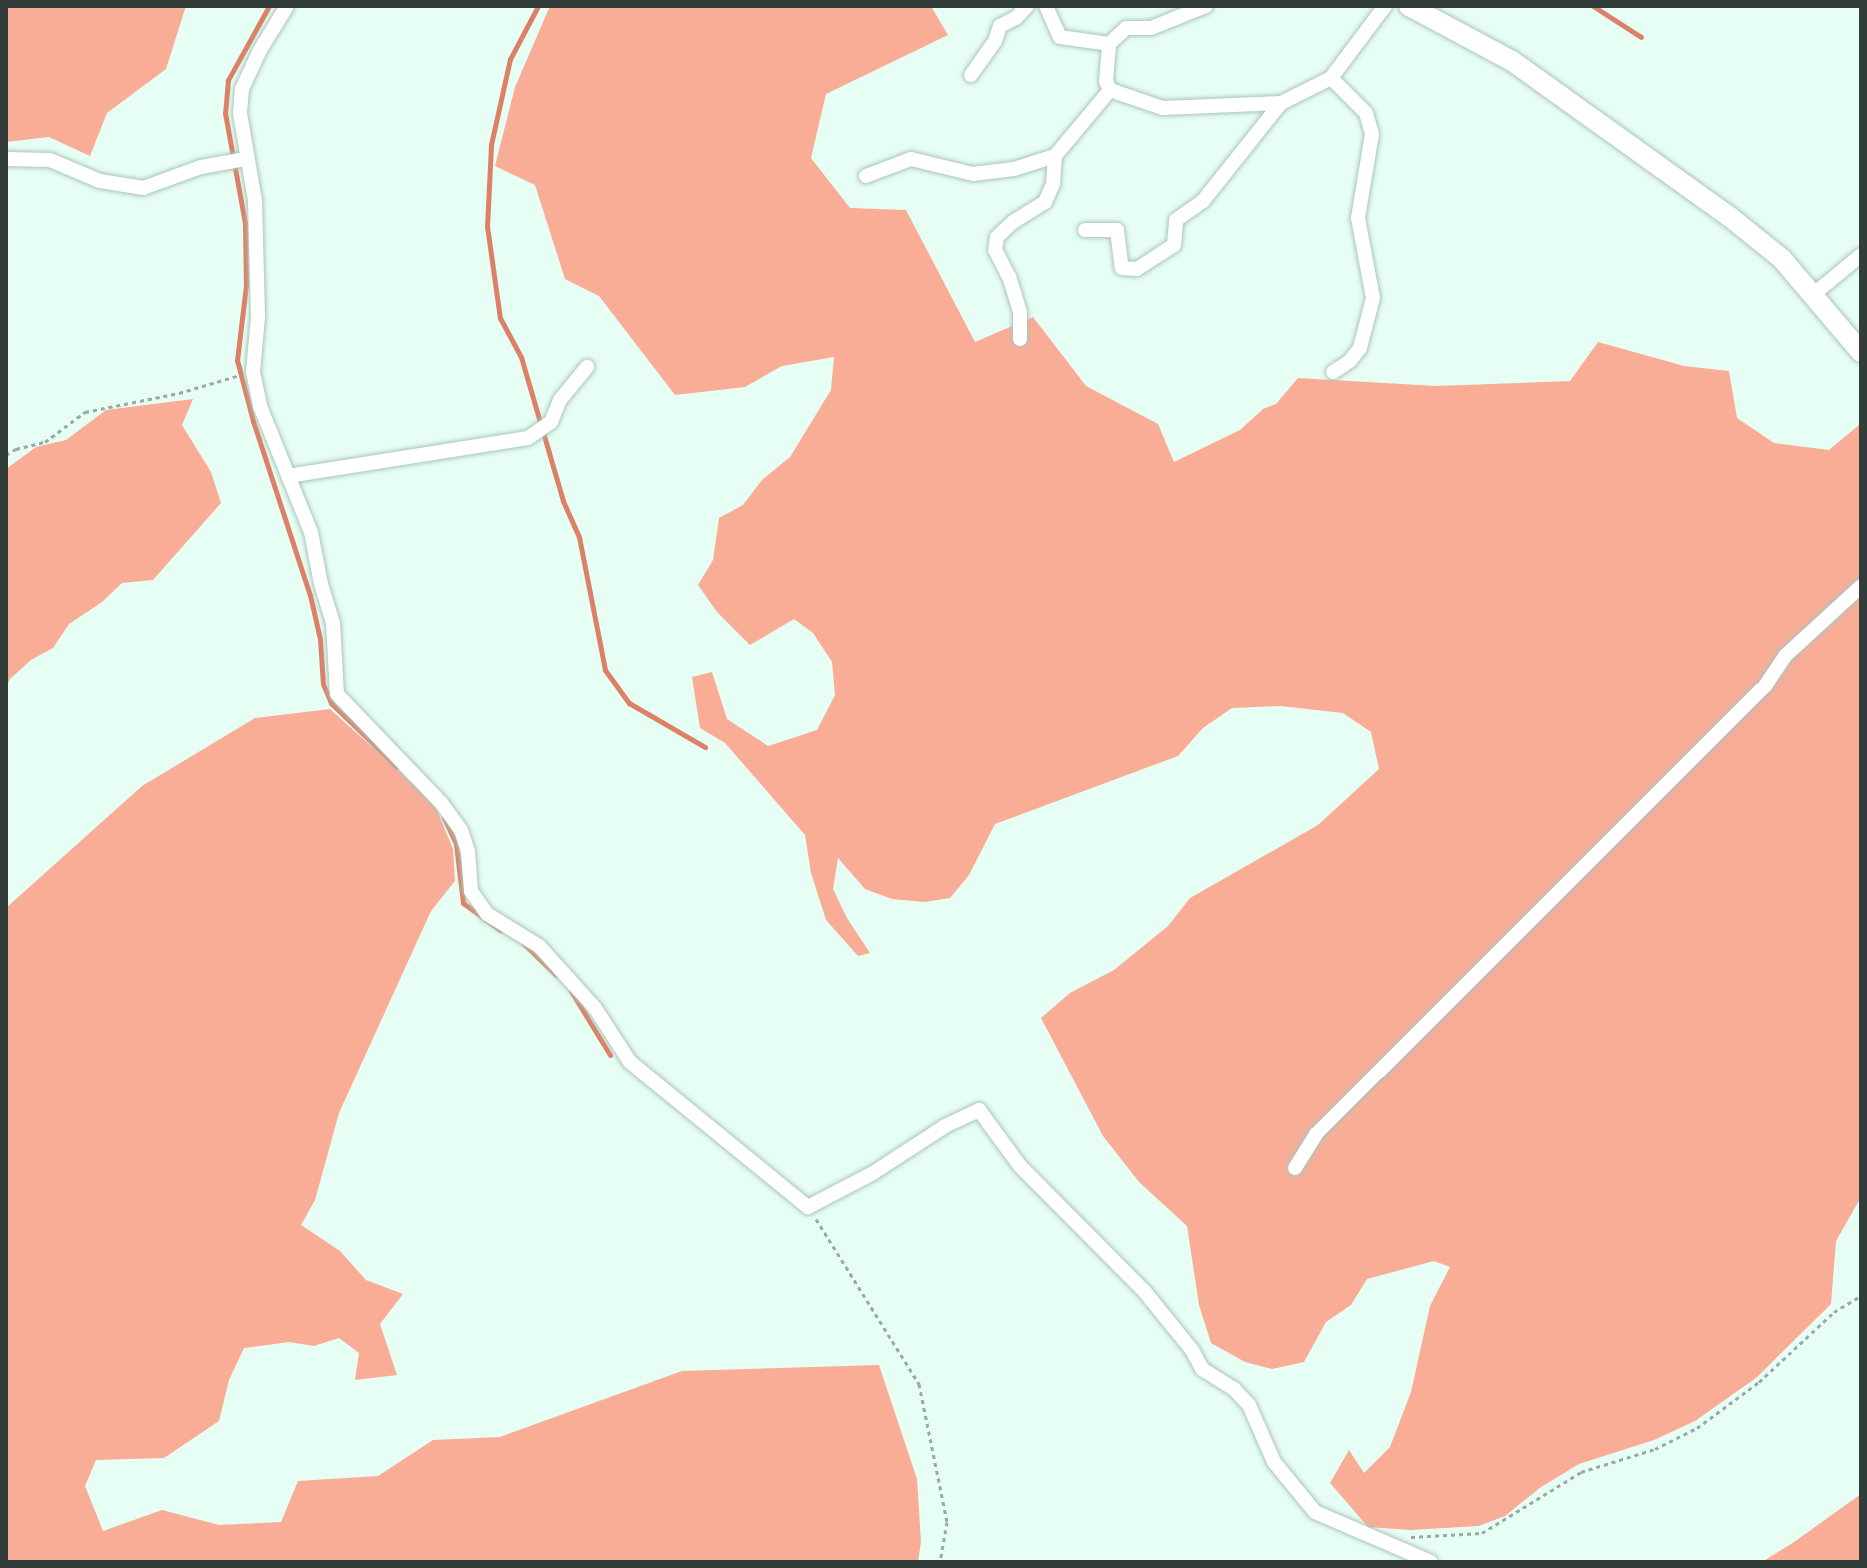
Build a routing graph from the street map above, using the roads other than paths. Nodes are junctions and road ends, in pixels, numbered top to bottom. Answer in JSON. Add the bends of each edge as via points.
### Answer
{"nodes":[{"id":1,"x":287,"y":6,"type":"edge"},
{"id":2,"x":1027,"y":6,"type":"edge"},
{"id":3,"x":1046,"y":6,"type":"edge"},
{"id":4,"x":1206,"y":6,"type":"edge"},
{"id":5,"x":1385,"y":6,"type":"edge"},
{"id":6,"x":1409,"y":6,"type":"edge"},
{"id":7,"x":1109,"y":44,"type":"junction"},
{"id":8,"x":971,"y":75,"type":"dead end"},
{"id":9,"x":1331,"y":78,"type":"junction"},
{"id":10,"x":1110,"y":90,"type":"junction"},
{"id":11,"x":1281,"y":103,"type":"junction"},
{"id":12,"x":1055,"y":156,"type":"junction"},
{"id":13,"x":6,"y":159,"type":"edge"},
{"id":14,"x":236,"y":162,"type":"junction"},
{"id":15,"x":866,"y":176,"type":"dead end"},
{"id":16,"x":1085,"y":230,"type":"dead end"},
{"id":17,"x":1861,"y":255,"type":"edge"},
{"id":18,"x":1814,"y":294,"type":"junction"},
{"id":19,"x":1020,"y":339,"type":"dead end"},
{"id":20,"x":1861,"y":352,"type":"edge"},
{"id":21,"x":587,"y":367,"type":"dead end"},
{"id":22,"x":1333,"y":372,"type":"dead end"},
{"id":23,"x":288,"y":476,"type":"junction"},
{"id":24,"x":1861,"y":586,"type":"edge"},
{"id":25,"x":1295,"y":1168,"type":"dead end"},
{"id":26,"x":1431,"y":1562,"type":"edge"}],
"edges":[{"from":1,"to":14,"type":"street","via":[[242,89]]},
{"from":2,"to":8,"type":"street","via":[[1000,26]]},
{"from":3,"to":7,"type":"street","via":[[1060,37]]},
{"from":4,"to":7,"type":"street","via":[[1151,28],[1126,28]]},
{"from":5,"to":9,"type":"street"},
{"from":6,"to":18,"type":"street","via":[[1512,61],[1730,217],[1782,259]]},
{"from":7,"to":10,"type":"street"},
{"from":9,"to":11,"type":"street"},
{"from":9,"to":22,"type":"street","via":[[1366,113],[1372,134],[1358,218],[1373,298],[1360,348]]},
{"from":10,"to":11,"type":"street","via":[[1163,108]]},
{"from":10,"to":12,"type":"street"},
{"from":11,"to":16,"type":"street","via":[[1203,201],[1176,220],[1174,245],[1137,269],[1122,268],[1117,230]]},
{"from":12,"to":15,"type":"street","via":[[973,174],[911,159]]},
{"from":12,"to":19,"type":"street","via":[[1045,202],[997,237],[995,250],[1020,312]]},
{"from":13,"to":14,"type":"street","via":[[50,160],[100,181],[143,188],[201,167]]},
{"from":14,"to":23,"type":"street","via":[[255,201],[258,317],[253,372],[260,406]]},
{"from":17,"to":18,"type":"street"},
{"from":18,"to":20,"type":"street"},
{"from":21,"to":23,"type":"street","via":[[560,400],[551,422],[528,438]]},
{"from":23,"to":26,"type":"street","via":[[311,532],[333,623],[337,694],[461,830],[471,891],[487,914],[539,946],[595,1008],[630,1062],[808,1207],[979,1110],[1020,1166],[1145,1292],[1202,1369],[1249,1405],[1274,1462],[1315,1512]]},
{"from":24,"to":25,"type":"street","via":[[1785,656],[1765,686],[1316,1134]]}]}
